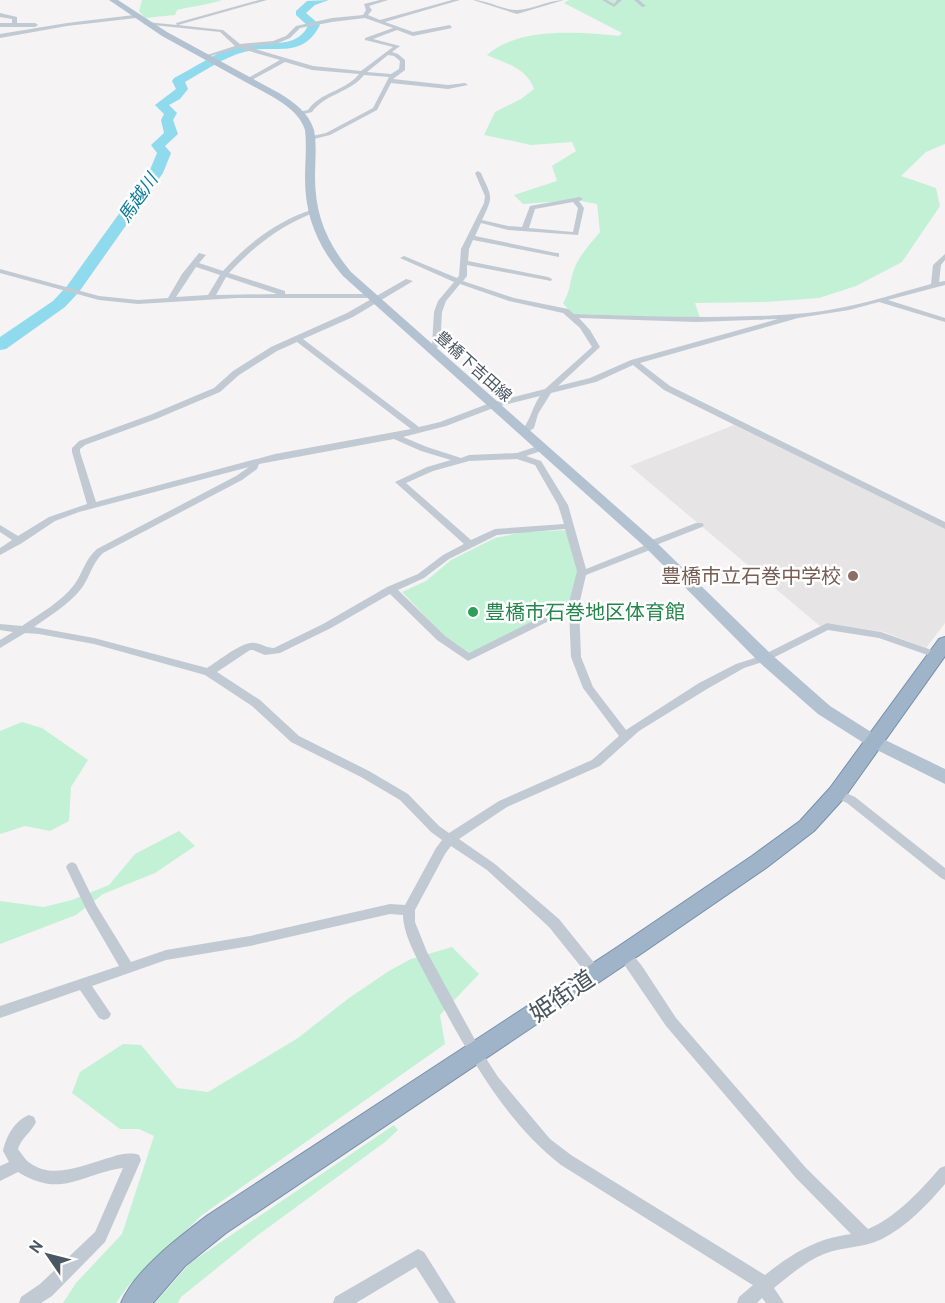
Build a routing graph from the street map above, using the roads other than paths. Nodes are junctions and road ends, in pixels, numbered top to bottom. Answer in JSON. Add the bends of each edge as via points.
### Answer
{"nodes":[{"id":1,"x":114,"y":0,"type":"edge"},
{"id":2,"x":265,"y":0,"type":"edge"},
{"id":3,"x":386,"y":0,"type":"edge"},
{"id":4,"x":458,"y":0,"type":"edge"},
{"id":5,"x":475,"y":0,"type":"edge"},
{"id":6,"x":562,"y":0,"type":"edge"},
{"id":7,"x":604,"y":0,"type":"edge"},
{"id":8,"x":620,"y":0,"type":"edge"},
{"id":9,"x":636,"y":0,"type":"edge"},
{"id":10,"x":644,"y":6,"type":"dead end"},
{"id":11,"x":0,"y":15,"type":"edge"},
{"id":12,"x":365,"y":16,"type":"junction"},
{"id":13,"x":134,"y":17,"type":"junction"},
{"id":14,"x":382,"y":21,"type":"junction"},
{"id":15,"x":146,"y":24,"type":"junction"},
{"id":16,"x":0,"y":25,"type":"edge"},
{"id":17,"x":14,"y":25,"type":"junction"},
{"id":18,"x":53,"y":25,"type":"junction"},
{"id":19,"x":173,"y":25,"type":"junction"},
{"id":20,"x":450,"y":27,"type":"dead end"},
{"id":21,"x":398,"y":28,"type":"junction"},
{"id":22,"x":158,"y":30,"type":"junction"},
{"id":23,"x":0,"y":36,"type":"edge"},
{"id":24,"x":243,"y":47,"type":"junction"},
{"id":25,"x":387,"y":53,"type":"junction"},
{"id":26,"x":209,"y":56,"type":"junction"},
{"id":27,"x":286,"y":59,"type":"junction"},
{"id":28,"x":360,"y":74,"type":"junction"},
{"id":29,"x":390,"y":78,"type":"junction"},
{"id":30,"x":250,"y":80,"type":"junction"},
{"id":31,"x":465,"y":85,"type":"dead end"},
{"id":32,"x":300,"y":113,"type":"junction"},
{"id":33,"x":310,"y":138,"type":"junction"},
{"id":34,"x":478,"y":173,"type":"dead end"},
{"id":35,"x":311,"y":212,"type":"junction"},
{"id":36,"x":479,"y":221,"type":"junction"},
{"id":37,"x":525,"y":229,"type":"junction"},
{"id":38,"x":470,"y":237,"type":"junction"},
{"id":39,"x":202,"y":255,"type":"dead end"},
{"id":40,"x":556,"y":255,"type":"dead end"},
{"id":41,"x":945,"y":256,"type":"edge"},
{"id":42,"x":404,"y":258,"type":"dead end"},
{"id":43,"x":464,"y":262,"type":"junction"},
{"id":44,"x":194,"y":264,"type":"junction"},
{"id":45,"x":0,"y":271,"type":"edge"},
{"id":46,"x":225,"y":273,"type":"junction"},
{"id":47,"x":548,"y":279,"type":"dead end"},
{"id":48,"x":409,"y":281,"type":"dead end"},
{"id":49,"x":458,"y":282,"type":"junction"},
{"id":50,"x":945,"y":283,"type":"edge"},
{"id":51,"x":935,"y":285,"type":"junction"},
{"id":52,"x":287,"y":296,"type":"junction"},
{"id":53,"x":211,"y":298,"type":"junction"},
{"id":54,"x":374,"y":298,"type":"junction"},
{"id":55,"x":879,"y":300,"type":"junction"},
{"id":56,"x":170,"y":301,"type":"junction"},
{"id":57,"x":573,"y":316,"type":"junction"},
{"id":58,"x":796,"y":316,"type":"junction"},
{"id":59,"x":945,"y":320,"type":"edge"},
{"id":60,"x":297,"y":338,"type":"junction"},
{"id":61,"x":430,"y":349,"type":"junction"},
{"id":62,"x":634,"y":362,"type":"junction"},
{"id":63,"x":546,"y":392,"type":"junction"},
{"id":64,"x":493,"y":405,"type":"junction"},
{"id":65,"x":418,"y":431,"type":"junction"},
{"id":66,"x":524,"y":432,"type":"junction"},
{"id":67,"x":395,"y":436,"type":"junction"},
{"id":68,"x":541,"y":448,"type":"junction"},
{"id":69,"x":518,"y":456,"type":"junction"},
{"id":70,"x":460,"y":460,"type":"junction"},
{"id":71,"x":256,"y":462,"type":"junction"},
{"id":72,"x":92,"y":505,"type":"junction"},
{"id":73,"x":699,"y":525,"type":"dead end"},
{"id":74,"x":570,"y":526,"type":"junction"},
{"id":75,"x":945,"y":526,"type":"edge"},
{"id":76,"x":0,"y":528,"type":"edge"},
{"id":77,"x":19,"y":541,"type":"junction"},
{"id":78,"x":470,"y":544,"type":"junction"},
{"id":79,"x":651,"y":545,"type":"junction"},
{"id":80,"x":0,"y":552,"type":"edge"},
{"id":81,"x":582,"y":572,"type":"junction"},
{"id":82,"x":391,"y":589,"type":"junction"},
{"id":83,"x":574,"y":605,"type":"junction"},
{"id":84,"x":0,"y":627,"type":"edge"},
{"id":85,"x":22,"y":630,"type":"junction"},
{"id":86,"x":0,"y":645,"type":"edge"},
{"id":87,"x":940,"y":649,"type":"edge"},
{"id":88,"x":765,"y":658,"type":"junction"},
{"id":89,"x":209,"y":672,"type":"junction"},
{"id":90,"x":625,"y":736,"type":"junction"},
{"id":91,"x":873,"y":741,"type":"junction"},
{"id":92,"x":945,"y":777,"type":"edge"},
{"id":93,"x":837,"y":793,"type":"junction"},
{"id":94,"x":449,"y":839,"type":"junction"},
{"id":95,"x":72,"y":867,"type":"dead end"},
{"id":96,"x":945,"y":875,"type":"edge"},
{"id":97,"x":409,"y":910,"type":"junction"},
{"id":98,"x":624,"y":954,"type":"junction"},
{"id":99,"x":127,"y":967,"type":"junction"},
{"id":100,"x":595,"y":974,"type":"junction"},
{"id":101,"x":84,"y":983,"type":"junction"},
{"id":102,"x":0,"y":1012,"type":"edge"},
{"id":103,"x":104,"y":1014,"type":"dead end"},
{"id":104,"x":475,"y":1053,"type":"junction"},
{"id":105,"x":29,"y":1122,"type":"dead end"},
{"id":106,"x":18,"y":1165,"type":"junction"},
{"id":107,"x":945,"y":1173,"type":"edge"},
{"id":108,"x":0,"y":1174,"type":"edge"},
{"id":109,"x":866,"y":1238,"type":"junction"},
{"id":110,"x":765,"y":1287,"type":"junction"},
{"id":111,"x":27,"y":1303,"type":"edge"},
{"id":112,"x":135,"y":1303,"type":"edge"},
{"id":113,"x":341,"y":1303,"type":"edge"},
{"id":114,"x":448,"y":1303,"type":"edge"},
{"id":115,"x":745,"y":1303,"type":"edge"},
{"id":116,"x":776,"y":1303,"type":"edge"}],
"edges":[{"from":1,"to":13,"type":"main road"},
{"from":2,"to":19,"type":"street"},
{"from":3,"to":12,"type":"street","via":[[366,5],[369,10]]},
{"from":4,"to":14,"type":"street"},
{"from":5,"to":6,"type":"street","via":[[517,12]]},
{"from":7,"to":8,"type":"street","via":[[614,6]]},
{"from":9,"to":10,"type":"street"},
{"from":11,"to":17,"type":"street","via":[[15,18]]},
{"from":12,"to":14,"type":"street"},
{"from":12,"to":24,"type":"street","via":[[298,27],[274,43]]},
{"from":13,"to":15,"type":"main road"},
{"from":13,"to":18,"type":"street"},
{"from":14,"to":21,"type":"street"},
{"from":15,"to":19,"type":"street"},
{"from":15,"to":22,"type":"main road"},
{"from":16,"to":17,"type":"street"},
{"from":17,"to":18,"type":"street"},
{"from":18,"to":23,"type":"street"},
{"from":19,"to":22,"type":"street"},
{"from":19,"to":24,"type":"street","via":[[221,31]]},
{"from":20,"to":21,"type":"street","via":[[416,34]]},
{"from":21,"to":25,"type":"street","via":[[368,39],[397,46]]},
{"from":22,"to":26,"type":"main road"},
{"from":24,"to":26,"type":"street"},
{"from":24,"to":27,"type":"street"},
{"from":25,"to":28,"type":"street"},
{"from":25,"to":29,"type":"street","via":[[403,61],[402,69]]},
{"from":26,"to":30,"type":"main road"},
{"from":27,"to":28,"type":"street","via":[[312,68]]},
{"from":27,"to":30,"type":"street"},
{"from":28,"to":29,"type":"street"},
{"from":28,"to":32,"type":"street","via":[[348,87],[315,104],[310,111]]},
{"from":29,"to":31,"type":"street","via":[[451,87]]},
{"from":29,"to":33,"type":"street","via":[[375,109],[328,134]]},
{"from":30,"to":32,"type":"main road"},
{"from":32,"to":33,"type":"main road","name":"豊橋下吉田線"},
{"from":33,"to":35,"type":"main road","name":"豊橋下吉田線"},
{"from":34,"to":36,"type":"street","via":[[488,196]]},
{"from":35,"to":46,"type":"street","via":[[268,234]]},
{"from":35,"to":54,"type":"main road","name":"豊橋下吉田線","via":[[335,261]]},
{"from":36,"to":37,"type":"street"},
{"from":36,"to":38,"type":"street"},
{"from":37,"to":37,"type":"street","via":[[576,234],[582,208],[578,200],[532,207]]},
{"from":38,"to":40,"type":"street"},
{"from":38,"to":43,"type":"street"},
{"from":39,"to":44,"type":"street"},
{"from":41,"to":51,"type":"street","via":[[937,265]]},
{"from":42,"to":49,"type":"street"},
{"from":43,"to":47,"type":"street"},
{"from":43,"to":49,"type":"street","via":[[465,271]]},
{"from":44,"to":46,"type":"street"},
{"from":44,"to":56,"type":"street"},
{"from":45,"to":56,"type":"street","via":[[113,300]]},
{"from":46,"to":52,"type":"street"},
{"from":46,"to":53,"type":"street"},
{"from":48,"to":54,"type":"street"},
{"from":49,"to":57,"type":"street","via":[[505,298],[565,310]]},
{"from":49,"to":61,"type":"street","via":[[442,301],[436,346]]},
{"from":50,"to":51,"type":"street"},
{"from":51,"to":55,"type":"street"},
{"from":52,"to":53,"type":"street"},
{"from":52,"to":54,"type":"street"},
{"from":53,"to":56,"type":"street"},
{"from":54,"to":60,"type":"street","via":[[330,325]]},
{"from":54,"to":61,"type":"main road","name":"豊橋下吉田線"},
{"from":55,"to":58,"type":"street"},
{"from":55,"to":59,"type":"street"},
{"from":57,"to":58,"type":"street","via":[[696,320]]},
{"from":57,"to":63,"type":"street","via":[[596,347]]},
{"from":58,"to":62,"type":"street"},
{"from":60,"to":65,"type":"street"},
{"from":60,"to":72,"type":"street","via":[[236,373],[217,390],[82,443],[76,452]]},
{"from":61,"to":64,"type":"main road","name":"豊橋下吉田線"},
{"from":62,"to":63,"type":"street","via":[[593,380]]},
{"from":62,"to":75,"type":"street","via":[[681,396]]},
{"from":63,"to":64,"type":"street"},
{"from":63,"to":66,"type":"street","via":[[534,410],[530,428]]},
{"from":64,"to":65,"type":"street"},
{"from":64,"to":66,"type":"main road","name":"豊橋下吉田線"},
{"from":65,"to":67,"type":"street"},
{"from":66,"to":68,"type":"main road","name":"豊橋下吉田線"},
{"from":67,"to":70,"type":"street"},
{"from":67,"to":71,"type":"street"},
{"from":68,"to":69,"type":"street"},
{"from":68,"to":79,"type":"main road","name":"豊橋下吉田線"},
{"from":69,"to":70,"type":"street"},
{"from":69,"to":74,"type":"street","via":[[538,463],[563,505]]},
{"from":70,"to":78,"type":"street","via":[[400,482]]},
{"from":71,"to":72,"type":"street"},
{"from":71,"to":85,"type":"street","via":[[239,478],[100,551],[88,562],[77,588]]},
{"from":72,"to":77,"type":"street","via":[[52,519]]},
{"from":73,"to":79,"type":"street"},
{"from":74,"to":78,"type":"street","via":[[495,532]]},
{"from":74,"to":81,"type":"street"},
{"from":76,"to":77,"type":"street"},
{"from":77,"to":80,"type":"street"},
{"from":78,"to":82,"type":"street","via":[[421,576]]},
{"from":79,"to":81,"type":"street"},
{"from":79,"to":88,"type":"main road","name":"豊橋下吉田線"},
{"from":81,"to":83,"type":"street"},
{"from":82,"to":83,"type":"street","via":[[441,638],[468,658]]},
{"from":82,"to":89,"type":"street","via":[[276,651],[247,647]]},
{"from":83,"to":90,"type":"street","via":[[576,657],[588,688]]},
{"from":84,"to":85,"type":"street"},
{"from":85,"to":86,"type":"street"},
{"from":85,"to":89,"type":"street","via":[[94,641]]},
{"from":87,"to":88,"type":"street","via":[[827,626]]},
{"from":87,"to":91,"type":"highway","name":"姫街道"},
{"from":88,"to":90,"type":"street","via":[[704,686]]},
{"from":88,"to":91,"type":"main road","name":"豊橋下吉田線","via":[[824,710]]},
{"from":89,"to":94,"type":"street","via":[[256,703],[295,739],[392,788]]},
{"from":90,"to":94,"type":"street","via":[[590,766],[503,804]]},
{"from":91,"to":92,"type":"main road","name":"豊橋下吉田線"},
{"from":91,"to":93,"type":"highway","name":"姫街道"},
{"from":93,"to":96,"type":"street"},
{"from":93,"to":98,"type":"highway","name":"姫街道","via":[[807,826]]},
{"from":94,"to":97,"type":"street"},
{"from":94,"to":100,"type":"street","via":[[491,867],[554,923]]},
{"from":95,"to":99,"type":"street"},
{"from":97,"to":99,"type":"street","via":[[390,909],[250,941],[166,955]]},
{"from":97,"to":104,"type":"street","via":[[421,953]]},
{"from":98,"to":100,"type":"highway","name":"姫街道"},
{"from":98,"to":109,"type":"street","via":[[679,1031],[801,1173]]},
{"from":99,"to":101,"type":"street"},
{"from":100,"to":104,"type":"highway","name":"姫街道"},
{"from":101,"to":102,"type":"street"},
{"from":101,"to":103,"type":"street"},
{"from":104,"to":110,"type":"street","via":[[545,1143],[566,1160]]},
{"from":104,"to":112,"type":"highway","name":"姫街道","via":[[217,1224],[175,1257]]},
{"from":105,"to":106,"type":"street","via":[[13,1139],[10,1151]]},
{"from":106,"to":108,"type":"street"},
{"from":106,"to":111,"type":"street","via":[[35,1177],[49,1179],[134,1160],[100,1237],[46,1290]]},
{"from":107,"to":109,"type":"street","via":[[919,1200]]},
{"from":109,"to":110,"type":"street","via":[[837,1241],[817,1249]]},
{"from":110,"to":115,"type":"street"},
{"from":110,"to":116,"type":"street"},
{"from":113,"to":114,"type":"street","via":[[418,1257]]}]}
